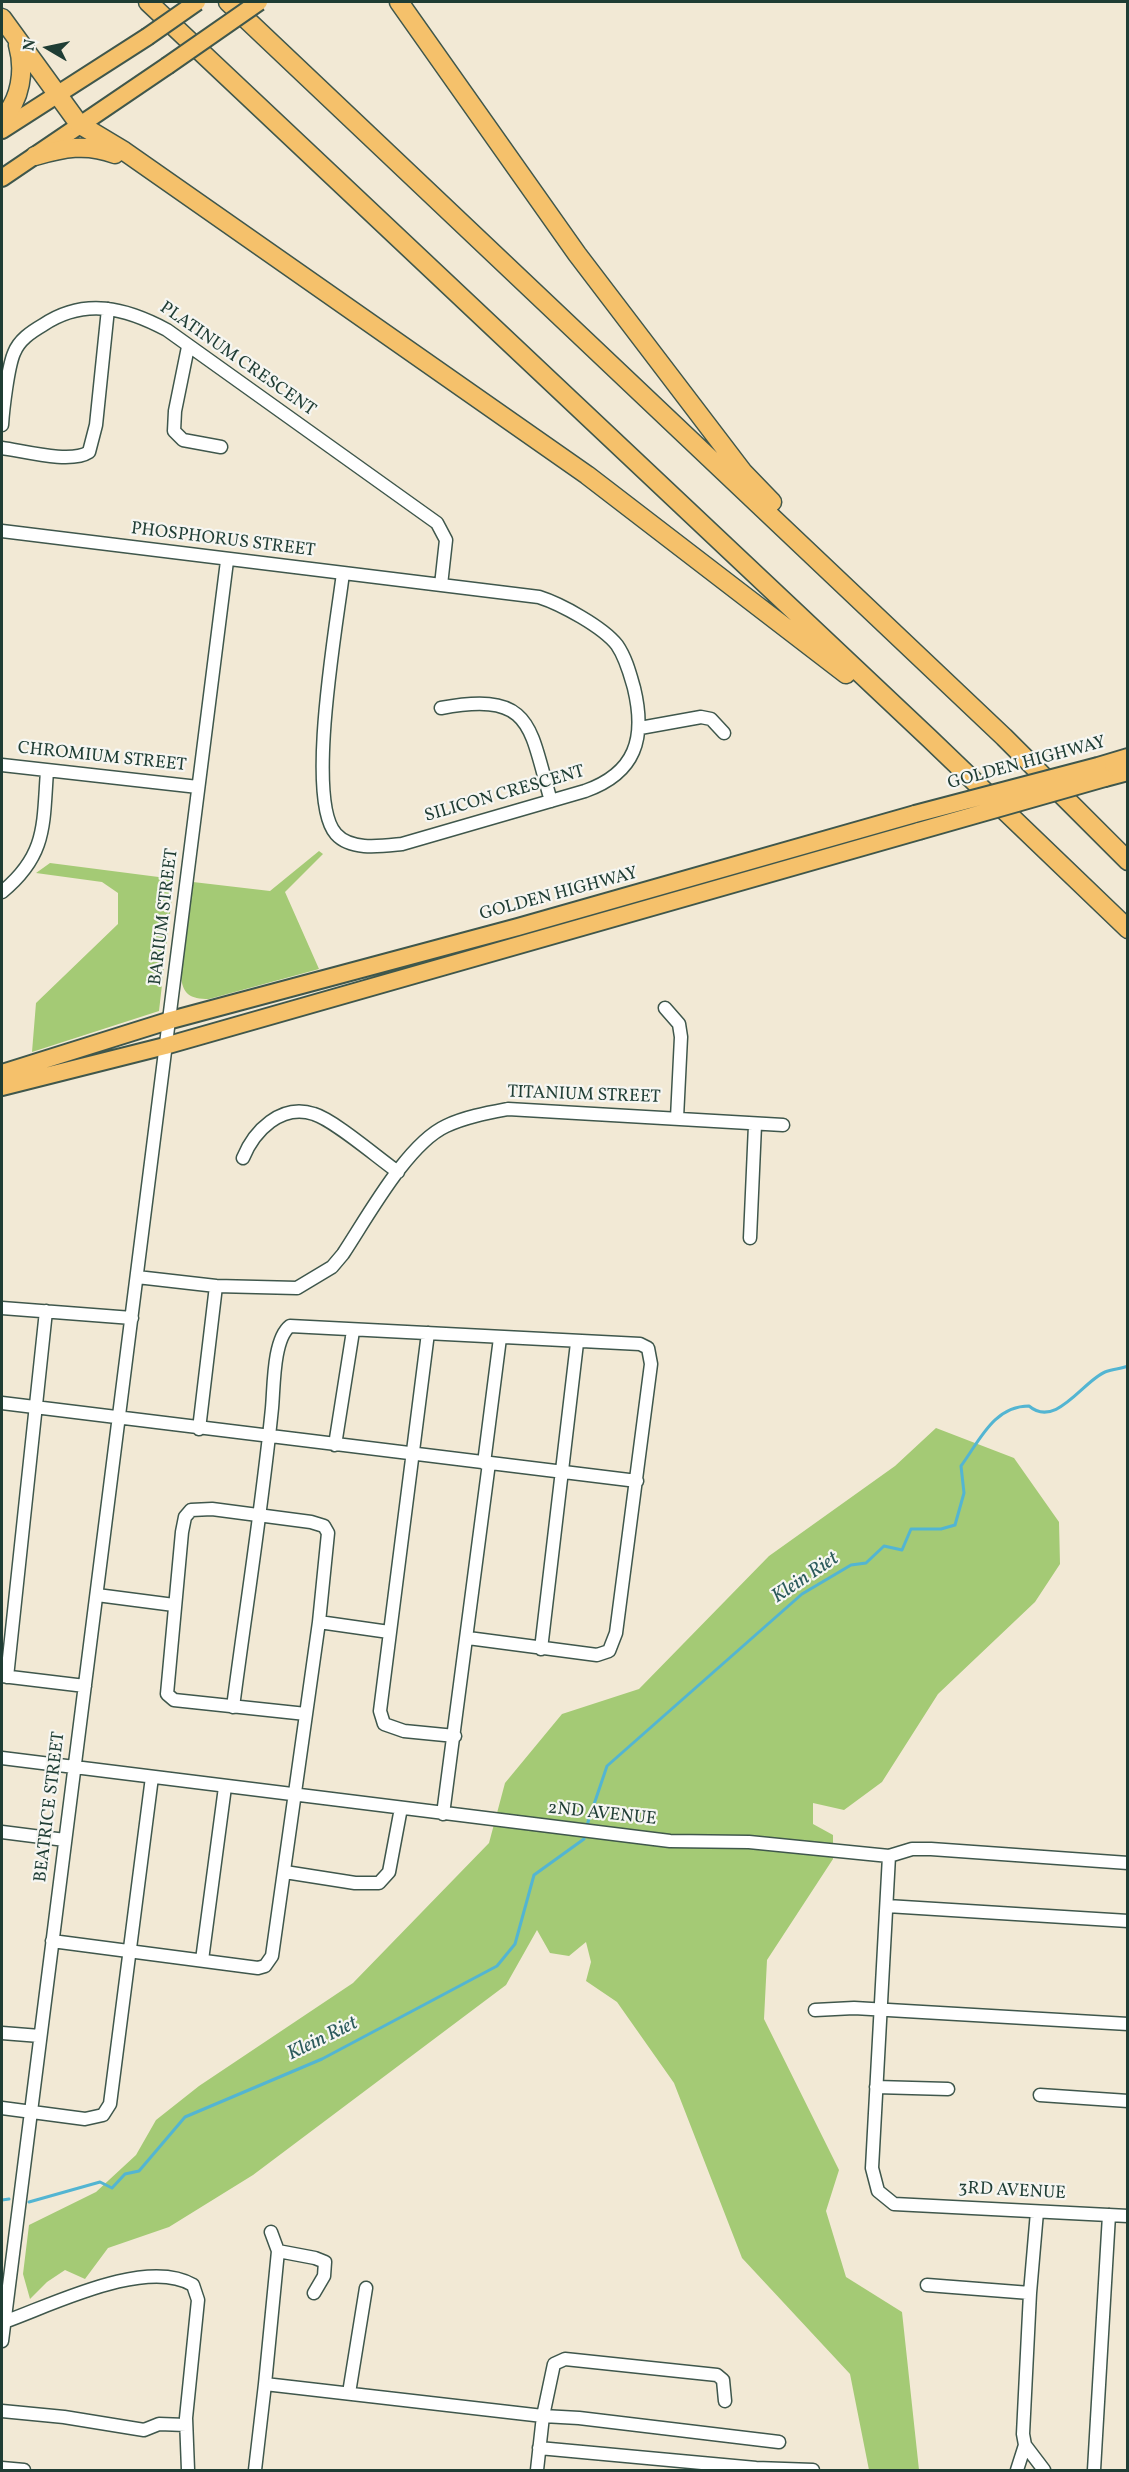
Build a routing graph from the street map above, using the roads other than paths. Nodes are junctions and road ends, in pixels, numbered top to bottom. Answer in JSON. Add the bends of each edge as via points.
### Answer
{"nodes":[{"id":1,"x":148,"y":2,"type":"edge"},
{"id":2,"x":196,"y":2,"type":"edge"},
{"id":3,"x":228,"y":2,"type":"edge"},
{"id":4,"x":259,"y":2,"type":"edge"},
{"id":5,"x":399,"y":2,"type":"edge"},
{"id":6,"x":2,"y":18,"type":"edge"},
{"id":7,"x":16,"y":38,"type":"junction"},
{"id":8,"x":55,"y":94,"type":"junction"},
{"id":9,"x":2,"y":119,"type":"edge"},
{"id":10,"x":79,"y":124,"type":"junction"},
{"id":11,"x":2,"y":130,"type":"edge"},
{"id":12,"x":34,"y":156,"type":"junction"},
{"id":13,"x":142,"y":164,"type":"junction"},
{"id":14,"x":2,"y":178,"type":"edge"},
{"id":15,"x":108,"y":309,"type":"junction"},
{"id":16,"x":188,"y":347,"type":"junction"},
{"id":17,"x":2,"y":419,"type":"edge"},
{"id":18,"x":2,"y":425,"type":"edge"},
{"id":19,"x":221,"y":447,"type":"dead end"},
{"id":20,"x":2,"y":448,"type":"edge"},
{"id":21,"x":2,"y":531,"type":"edge"},
{"id":22,"x":227,"y":561,"type":"junction"},
{"id":23,"x":343,"y":573,"type":"junction"},
{"id":24,"x":441,"y":585,"type":"junction"},
{"id":25,"x":953,"y":690,"type":"junction"},
{"id":26,"x":441,"y":708,"type":"dead end"},
{"id":27,"x":640,"y":728,"type":"junction"},
{"id":28,"x":724,"y":733,"type":"dead end"},
{"id":29,"x":929,"y":738,"type":"junction"},
{"id":30,"x":1128,"y":757,"type":"edge"},
{"id":31,"x":2,"y":765,"type":"edge"},
{"id":32,"x":47,"y":771,"type":"junction"},
{"id":33,"x":1102,"y":772,"type":"junction"},
{"id":34,"x":1128,"y":772,"type":"edge"},
{"id":35,"x":198,"y":787,"type":"junction"},
{"id":36,"x":551,"y":801,"type":"junction"},
{"id":37,"x":1128,"y":861,"type":"edge"},
{"id":38,"x":2,"y":892,"type":"edge"},
{"id":39,"x":1128,"y":929,"type":"edge"},
{"id":40,"x":665,"y":1008,"type":"dead end"},
{"id":41,"x":171,"y":1020,"type":"junction"},
{"id":42,"x":165,"y":1046,"type":"junction"},
{"id":43,"x":2,"y":1073,"type":"edge"},
{"id":44,"x":2,"y":1087,"type":"edge"},
{"id":45,"x":678,"y":1118,"type":"junction"},
{"id":46,"x":755,"y":1125,"type":"junction"},
{"id":47,"x":783,"y":1125,"type":"dead end"},
{"id":48,"x":243,"y":1158,"type":"dead end"},
{"id":49,"x":398,"y":1172,"type":"junction"},
{"id":50,"x":750,"y":1238,"type":"dead end"},
{"id":51,"x":137,"y":1277,"type":"junction"},
{"id":52,"x":216,"y":1286,"type":"junction"},
{"id":53,"x":2,"y":1308,"type":"edge"},
{"id":54,"x":46,"y":1311,"type":"junction"},
{"id":55,"x":132,"y":1318,"type":"junction"},
{"id":56,"x":353,"y":1331,"type":"junction"},
{"id":57,"x":428,"y":1333,"type":"junction"},
{"id":58,"x":500,"y":1338,"type":"junction"},
{"id":59,"x":577,"y":1343,"type":"junction"},
{"id":60,"x":2,"y":1403,"type":"edge"},
{"id":61,"x":37,"y":1408,"type":"junction"},
{"id":62,"x":119,"y":1419,"type":"junction"},
{"id":63,"x":199,"y":1429,"type":"junction"},
{"id":64,"x":269,"y":1437,"type":"junction"},
{"id":65,"x":335,"y":1445,"type":"junction"},
{"id":66,"x":411,"y":1454,"type":"junction"},
{"id":67,"x":487,"y":1463,"type":"junction"},
{"id":68,"x":563,"y":1472,"type":"junction"},
{"id":69,"x":637,"y":1481,"type":"junction"},
{"id":70,"x":259,"y":1515,"type":"junction"},
{"id":71,"x":97,"y":1595,"type":"junction"},
{"id":72,"x":174,"y":1605,"type":"junction"},
{"id":73,"x":319,"y":1622,"type":"junction"},
{"id":74,"x":389,"y":1632,"type":"junction"},
{"id":75,"x":468,"y":1638,"type":"junction"},
{"id":76,"x":542,"y":1649,"type":"junction"},
{"id":77,"x":4,"y":1676,"type":"edge"},
{"id":78,"x":85,"y":1686,"type":"junction"},
{"id":79,"x":233,"y":1707,"type":"junction"},
{"id":80,"x":306,"y":1714,"type":"junction"},
{"id":81,"x":455,"y":1736,"type":"junction"},
{"id":82,"x":2,"y":1758,"type":"edge"},
{"id":83,"x":74,"y":1768,"type":"junction"},
{"id":84,"x":152,"y":1777,"type":"junction"},
{"id":85,"x":225,"y":1786,"type":"junction"},
{"id":86,"x":295,"y":1795,"type":"junction"},
{"id":87,"x":401,"y":1809,"type":"junction"},
{"id":88,"x":443,"y":1814,"type":"junction"},
{"id":89,"x":2,"y":1832,"type":"edge"},
{"id":90,"x":65,"y":1840,"type":"junction"},
{"id":91,"x":889,"y":1856,"type":"junction"},
{"id":92,"x":1128,"y":1863,"type":"edge"},
{"id":93,"x":285,"y":1872,"type":"junction"},
{"id":94,"x":888,"y":1906,"type":"junction"},
{"id":95,"x":1128,"y":1921,"type":"edge"},
{"id":96,"x":52,"y":1941,"type":"junction"},
{"id":97,"x":131,"y":1951,"type":"junction"},
{"id":98,"x":202,"y":1960,"type":"junction"},
{"id":99,"x":815,"y":2010,"type":"dead end"},
{"id":100,"x":881,"y":2011,"type":"junction"},
{"id":101,"x":1128,"y":2024,"type":"edge"},
{"id":102,"x":2,"y":2033,"type":"edge"},
{"id":103,"x":40,"y":2036,"type":"junction"},
{"id":104,"x":876,"y":2087,"type":"junction"},
{"id":105,"x":948,"y":2089,"type":"dead end"},
{"id":106,"x":1040,"y":2095,"type":"dead end"},
{"id":107,"x":1128,"y":2101,"type":"edge"},
{"id":108,"x":2,"y":2108,"type":"edge"},
{"id":109,"x":30,"y":2111,"type":"junction"},
{"id":110,"x":1037,"y":2212,"type":"junction"},
{"id":111,"x":1108,"y":2215,"type":"junction"},
{"id":112,"x":1128,"y":2216,"type":"edge"},
{"id":113,"x":271,"y":2232,"type":"dead end"},
{"id":114,"x":278,"y":2251,"type":"junction"},
{"id":115,"x":927,"y":2285,"type":"dead end"},
{"id":116,"x":366,"y":2288,"type":"dead end"},
{"id":117,"x":314,"y":2293,"type":"dead end"},
{"id":118,"x":1030,"y":2293,"type":"junction"},
{"id":119,"x":4,"y":2322,"type":"junction"},
{"id":120,"x":2,"y":2341,"type":"edge"},
{"id":121,"x":265,"y":2384,"type":"junction"},
{"id":122,"x":349,"y":2393,"type":"junction"},
{"id":123,"x":725,"y":2401,"type":"dead end"},
{"id":124,"x":2,"y":2411,"type":"edge"},
{"id":125,"x":543,"y":2416,"type":"junction"},
{"id":126,"x":186,"y":2425,"type":"junction"},
{"id":127,"x":779,"y":2442,"type":"dead end"},
{"id":128,"x":1025,"y":2445,"type":"junction"},
{"id":129,"x":539,"y":2448,"type":"junction"},
{"id":130,"x":2,"y":2468,"type":"edge"},
{"id":131,"x":24,"y":2470,"type":"edge"},
{"id":132,"x":188,"y":2470,"type":"edge"},
{"id":133,"x":255,"y":2470,"type":"edge"},
{"id":134,"x":537,"y":2470,"type":"edge"},
{"id":135,"x":813,"y":2470,"type":"edge"},
{"id":136,"x":1017,"y":2470,"type":"edge"},
{"id":137,"x":1044,"y":2470,"type":"edge"},
{"id":138,"x":1094,"y":2470,"type":"edge"}],
"edges":[{"from":1,"to":29,"type":"highway"},
{"from":2,"to":8,"type":"main road","bridge":true},
{"from":3,"to":25,"type":"highway"},
{"from":4,"to":10,"type":"main road","bridge":true},
{"from":5,"to":25,"type":"highway","via":[[577,254],[743,472]]},
{"from":6,"to":7,"type":"highway"},
{"from":7,"to":8,"type":"highway"},
{"from":7,"to":9,"type":"highway","via":[[22,68],[20,82]]},
{"from":8,"to":10,"type":"highway"},
{"from":8,"to":11,"type":"main road"},
{"from":10,"to":12,"type":"main road"},
{"from":10,"to":13,"type":"highway"},
{"from":12,"to":13,"type":"highway","via":[[87,147]]},
{"from":12,"to":14,"type":"main road"},
{"from":13,"to":29,"type":"highway","via":[[587,475]]},
{"from":15,"to":16,"type":"street","name":"PLATINUM CRESCENT","via":[[138,315]]},
{"from":15,"to":17,"type":"street","name":"PLATINUM CRESCENT","via":[[70,310],[18,344]]},
{"from":15,"to":20,"type":"street","via":[[96,425],[89,452],[70,458]]},
{"from":16,"to":19,"type":"street","via":[[174,431],[183,440]]},
{"from":16,"to":24,"type":"street","name":"PLATINUM CRESCENT","via":[[437,523],[446,540]]},
{"from":17,"to":18,"type":"street","name":"PLATINUM CRESCENT"},
{"from":21,"to":22,"type":"street","name":"PHOSPHORUS STREET"},
{"from":22,"to":23,"type":"street","name":"PHOSPHORUS STREET"},
{"from":22,"to":35,"type":"street","name":"BARIUM STREET"},
{"from":23,"to":24,"type":"street","name":"PHOSPHORUS STREET"},
{"from":23,"to":36,"type":"street","name":"SILICON CRESCENT","via":[[322,786],[336,834],[355,844],[402,844]]},
{"from":24,"to":27,"type":"street","name":"SILICON CRESCENT","via":[[554,601],[599,631],[616,644],[625,660]]},
{"from":25,"to":37,"type":"highway"},
{"from":26,"to":36,"type":"street","via":[[473,704],[508,708],[518,714],[528,726]]},
{"from":27,"to":28,"type":"street","via":[[701,717],[711,719]]},
{"from":27,"to":36,"type":"street","name":"SILICON CRESCENT","via":[[628,763],[614,777],[603,785]]},
{"from":29,"to":39,"type":"highway"},
{"from":30,"to":33,"type":"main road","name":"GOLDEN HIGHWAY"},
{"from":31,"to":32,"type":"street","name":"CHROMIUM STREET"},
{"from":32,"to":35,"type":"street","name":"CHROMIUM STREET"},
{"from":32,"to":38,"type":"street","via":[[39,847],[25,870]]},
{"from":33,"to":34,"type":"main road","name":"GOLDEN HIGHWAY"},
{"from":33,"to":41,"type":"main road","name":"GOLDEN HIGHWAY","bridge":true,"via":[[915,814]]},
{"from":33,"to":42,"type":"main road","name":"GOLDEN HIGHWAY","bridge":true,"via":[[919,831]]},
{"from":35,"to":41,"type":"street","name":"BARIUM STREET"},
{"from":40,"to":45,"type":"street","via":[[679,1024],[681,1037]]},
{"from":41,"to":42,"type":"street","name":"BARIUM STREET"},
{"from":41,"to":43,"type":"main road","name":"GOLDEN HIGHWAY"},
{"from":42,"to":44,"type":"main road","name":"GOLDEN HIGHWAY"},
{"from":42,"to":51,"type":"street","name":"BARIUM STREET"},
{"from":45,"to":46,"type":"street","name":"TITANIUM STREET"},
{"from":45,"to":49,"type":"street","name":"TITANIUM STREET","via":[[507,1109],[470,1116],[443,1127],[411,1154]]},
{"from":46,"to":47,"type":"street","name":"TITANIUM STREET"},
{"from":46,"to":50,"type":"street"},
{"from":48,"to":49,"type":"street","via":[[251,1139],[265,1125],[287,1113],[303,1112],[325,1119]]},
{"from":49,"to":52,"type":"street","name":"TITANIUM STREET","via":[[332,1268],[297,1288]]},
{"from":51,"to":52,"type":"street","name":"TITANIUM STREET"},
{"from":51,"to":55,"type":"street","name":"BEATRICE STREET"},
{"from":52,"to":63,"type":"street"},
{"from":53,"to":54,"type":"street"},
{"from":54,"to":55,"type":"street"},
{"from":54,"to":61,"type":"street"},
{"from":55,"to":62,"type":"street","name":"BEATRICE STREET"},
{"from":56,"to":57,"type":"street"},
{"from":56,"to":64,"type":"street","via":[[295,1325],[285,1329],[279,1344]]},
{"from":56,"to":65,"type":"street"},
{"from":57,"to":58,"type":"street"},
{"from":57,"to":66,"type":"street"},
{"from":58,"to":59,"type":"street"},
{"from":58,"to":67,"type":"street"},
{"from":59,"to":68,"type":"street"},
{"from":59,"to":69,"type":"street","via":[[640,1344],[648,1348]]},
{"from":60,"to":61,"type":"street"},
{"from":61,"to":62,"type":"street"},
{"from":61,"to":77,"type":"street"},
{"from":62,"to":63,"type":"street"},
{"from":62,"to":71,"type":"street","name":"BEATRICE STREET"},
{"from":63,"to":64,"type":"street"},
{"from":64,"to":65,"type":"street"},
{"from":64,"to":70,"type":"street"},
{"from":65,"to":66,"type":"street"},
{"from":66,"to":67,"type":"street"},
{"from":66,"to":74,"type":"street"},
{"from":67,"to":68,"type":"street"},
{"from":67,"to":75,"type":"street"},
{"from":68,"to":69,"type":"street"},
{"from":68,"to":76,"type":"street"},
{"from":69,"to":76,"type":"street","via":[[614,1644],[609,1651],[597,1655]]},
{"from":70,"to":72,"type":"street","via":[[199,1508],[187,1513]]},
{"from":70,"to":73,"type":"street","via":[[311,1522],[327,1529]]},
{"from":70,"to":79,"type":"street"},
{"from":71,"to":72,"type":"street"},
{"from":71,"to":78,"type":"street","name":"BEATRICE STREET"},
{"from":72,"to":79,"type":"street","via":[[167,1694],[174,1700]]},
{"from":73,"to":74,"type":"street"},
{"from":73,"to":80,"type":"street"},
{"from":74,"to":81,"type":"street","via":[[381,1719],[394,1728]]},
{"from":75,"to":76,"type":"street"},
{"from":75,"to":81,"type":"street"},
{"from":77,"to":78,"type":"street"},
{"from":78,"to":83,"type":"street","name":"BEATRICE STREET"},
{"from":79,"to":80,"type":"street"},
{"from":80,"to":86,"type":"street"},
{"from":81,"to":88,"type":"street"},
{"from":82,"to":83,"type":"street","name":"2ND AVENUE"},
{"from":83,"to":84,"type":"street","name":"2ND AVENUE"},
{"from":83,"to":90,"type":"street","name":"BEATRICE STREET"},
{"from":84,"to":85,"type":"street","name":"2ND AVENUE"},
{"from":84,"to":97,"type":"street"},
{"from":85,"to":86,"type":"street","name":"2ND AVENUE"},
{"from":85,"to":98,"type":"street"},
{"from":86,"to":87,"type":"street","name":"2ND AVENUE"},
{"from":86,"to":93,"type":"street"},
{"from":87,"to":88,"type":"street","name":"2ND AVENUE"},
{"from":87,"to":93,"type":"street","via":[[389,1872],[379,1883]]},
{"from":88,"to":91,"type":"street","name":"2ND AVENUE","via":[[670,1841],[758,1843]]},
{"from":89,"to":90,"type":"street"},
{"from":90,"to":96,"type":"street","name":"BEATRICE STREET"},
{"from":91,"to":92,"type":"street","name":"2ND AVENUE","via":[[912,1849],[931,1849]]},
{"from":91,"to":94,"type":"street"},
{"from":93,"to":98,"type":"street","via":[[277,1938],[265,1966]]},
{"from":94,"to":95,"type":"street"},
{"from":94,"to":100,"type":"street"},
{"from":96,"to":97,"type":"street"},
{"from":96,"to":103,"type":"street","name":"BEATRICE STREET"},
{"from":97,"to":98,"type":"street"},
{"from":97,"to":109,"type":"street","via":[[108,2109],[96,2118],[85,2119]]},
{"from":99,"to":100,"type":"street"},
{"from":100,"to":101,"type":"street"},
{"from":100,"to":104,"type":"street"},
{"from":102,"to":103,"type":"street"},
{"from":103,"to":109,"type":"street","name":"BEATRICE STREET"},
{"from":104,"to":105,"type":"street"},
{"from":104,"to":110,"type":"street","name":"3RD AVENUE","via":[[872,2168],[874,2182],[883,2197],[894,2204]]},
{"from":106,"to":107,"type":"street"},
{"from":108,"to":109,"type":"street"},
{"from":109,"to":119,"type":"street","name":"BEATRICE STREET"},
{"from":110,"to":111,"type":"street","name":"3RD AVENUE"},
{"from":110,"to":118,"type":"street"},
{"from":111,"to":112,"type":"street","name":"3RD AVENUE"},
{"from":111,"to":138,"type":"street"},
{"from":113,"to":114,"type":"street"},
{"from":114,"to":117,"type":"street","via":[[325,2262],[324,2276]]},
{"from":114,"to":121,"type":"street"},
{"from":115,"to":118,"type":"street"},
{"from":116,"to":122,"type":"street"},
{"from":118,"to":128,"type":"street"},
{"from":119,"to":120,"type":"street","name":"BEATRICE STREET"},
{"from":119,"to":126,"type":"street","via":[[127,2279],[177,2278],[194,2285],[198,2300]]},
{"from":121,"to":122,"type":"street"},
{"from":121,"to":133,"type":"street"},
{"from":122,"to":125,"type":"street"},
{"from":123,"to":125,"type":"street","via":[[723,2380],[717,2375],[565,2359],[554,2364]]},
{"from":124,"to":126,"type":"street","via":[[144,2430],[159,2424]]},
{"from":125,"to":127,"type":"street"},
{"from":125,"to":129,"type":"street"},
{"from":126,"to":132,"type":"street"},
{"from":128,"to":136,"type":"street"},
{"from":128,"to":137,"type":"street"},
{"from":129,"to":134,"type":"street"},
{"from":129,"to":135,"type":"street"},
{"from":130,"to":131,"type":"street"}]}
